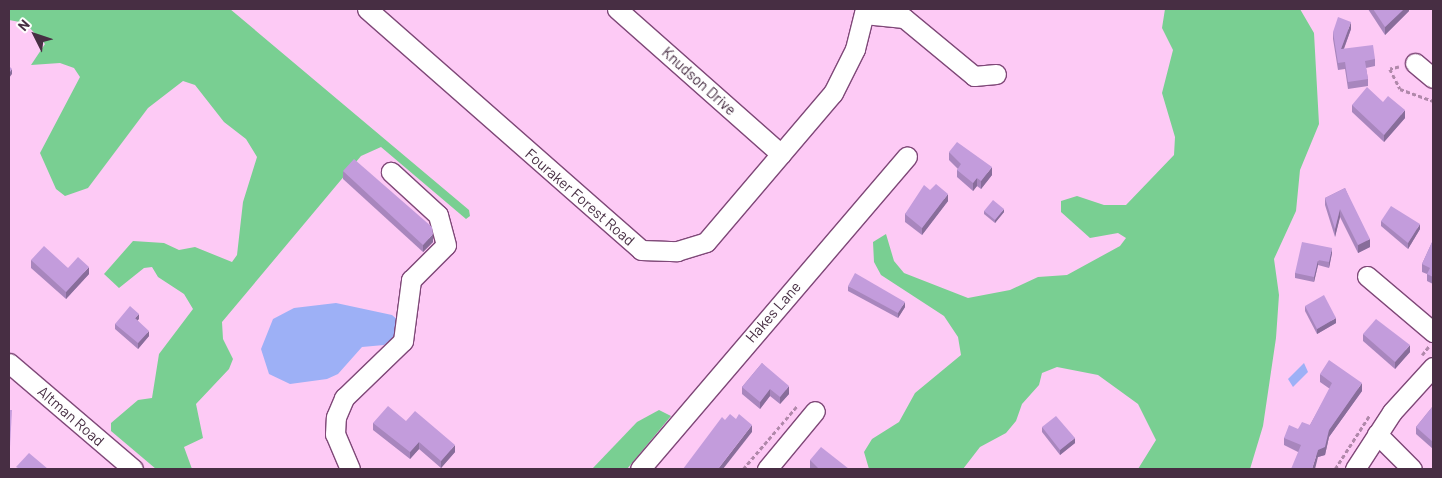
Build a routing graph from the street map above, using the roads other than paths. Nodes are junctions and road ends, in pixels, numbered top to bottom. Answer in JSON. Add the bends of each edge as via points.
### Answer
{"nodes":[{"id":1,"x":367,"y":9,"type":"edge"},
{"id":2,"x":617,"y":9,"type":"edge"},
{"id":3,"x":865,"y":12,"type":"edge"},
{"id":4,"x":1415,"y":62,"type":"road end"},
{"id":5,"x":996,"y":74,"type":"dead end"},
{"id":6,"x":1433,"y":78,"type":"edge"},
{"id":7,"x":781,"y":154,"type":"junction"},
{"id":8,"x":907,"y":156,"type":"dead end"},
{"id":9,"x":391,"y":172,"type":"dead end"},
{"id":10,"x":1367,"y":276,"type":"dead end"},
{"id":11,"x":1433,"y":332,"type":"edge"},
{"id":12,"x":9,"y":363,"type":"edge"},
{"id":13,"x":1433,"y":368,"type":"edge"},
{"id":14,"x":815,"y":412,"type":"dead end"},
{"id":15,"x":1377,"y":434,"type":"junction"},
{"id":16,"x":132,"y":469,"type":"edge"},
{"id":17,"x":350,"y":469,"type":"edge"},
{"id":18,"x":640,"y":469,"type":"edge"},
{"id":19,"x":767,"y":469,"type":"edge"},
{"id":20,"x":1355,"y":469,"type":"edge"},
{"id":21,"x":1412,"y":469,"type":"edge"}],
"edges":[{"from":1,"to":7,"type":"street","name":"Fouraker Forest Road","via":[[640,250],[677,251],[706,242]]},
{"from":2,"to":7,"type":"street","name":"Knudson Drive"},
{"from":3,"to":5,"type":"street","via":[[904,18],[974,76]]},
{"from":3,"to":7,"type":"street","name":"Fouraker Forest Road","via":[[855,50],[833,93]]},
{"from":4,"to":6,"type":"street"},
{"from":8,"to":18,"type":"street","name":"Hakes Lane"},
{"from":9,"to":17,"type":"street","via":[[438,215],[446,245],[410,280],[402,341],[344,398],[336,417],[335,434]]},
{"from":10,"to":11,"type":"street"},
{"from":12,"to":16,"type":"street","name":"Altman Road"},
{"from":13,"to":15,"type":"street"},
{"from":14,"to":19,"type":"street"},
{"from":15,"to":20,"type":"street"},
{"from":15,"to":21,"type":"street"}]}
